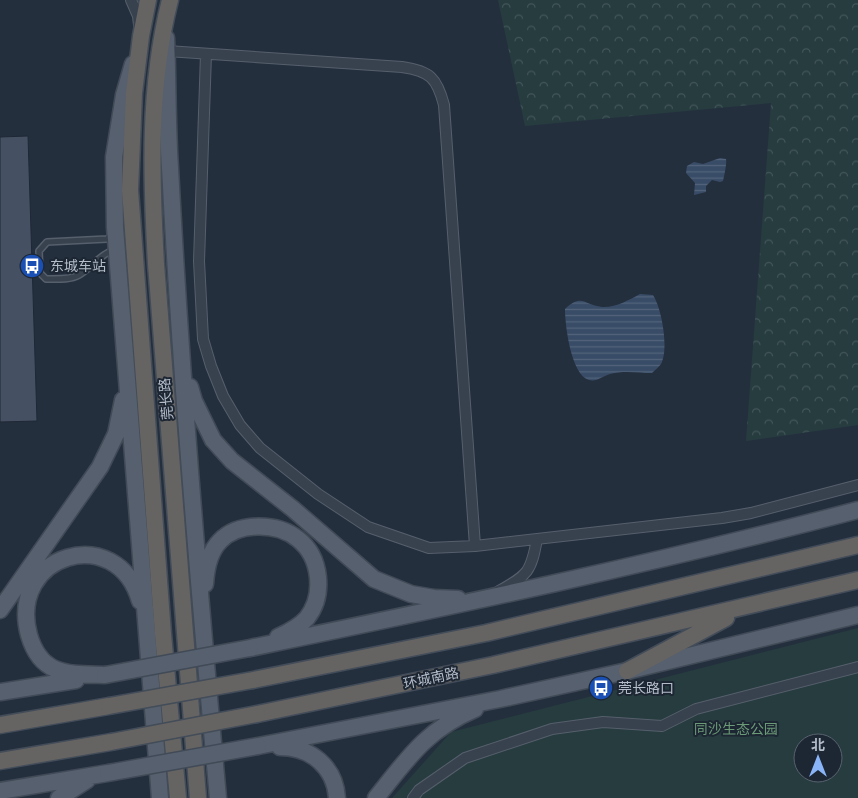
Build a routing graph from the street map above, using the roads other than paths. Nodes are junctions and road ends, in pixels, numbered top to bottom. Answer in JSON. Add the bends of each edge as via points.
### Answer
{"nodes":[{"id":1,"x":132,"y":0,"type":"edge"},
{"id":2,"x":148,"y":0,"type":"edge"},
{"id":3,"x":170,"y":0,"type":"edge"},
{"id":4,"x":165,"y":18,"type":"junction"},
{"id":5,"x":141,"y":36,"type":"junction"},
{"id":6,"x":167,"y":51,"type":"junction"},
{"id":7,"x":206,"y":54,"type":"junction"},
{"id":8,"x":115,"y":227,"type":"junction"},
{"id":9,"x":118,"y":260,"type":"junction"},
{"id":10,"x":183,"y":361,"type":"junction"},
{"id":11,"x":127,"y":368,"type":"junction"},
{"id":12,"x":858,"y":486,"type":"edge"},
{"id":13,"x":858,"y":510,"type":"edge"},
{"id":14,"x":537,"y":539,"type":"junction"},
{"id":15,"x":475,"y":546,"type":"junction"},
{"id":16,"x":858,"y":546,"type":"edge"},
{"id":17,"x":858,"y":580,"type":"edge"},
{"id":18,"x":483,"y":600,"type":"junction"},
{"id":19,"x":747,"y":607,"type":"junction"},
{"id":20,"x":0,"y":610,"type":"edge"},
{"id":21,"x":858,"y":615,"type":"edge"},
{"id":22,"x":203,"y":626,"type":"junction"},
{"id":23,"x":147,"y":634,"type":"junction"},
{"id":24,"x":250,"y":648,"type":"junction"},
{"id":25,"x":858,"y":667,"type":"edge"},
{"id":26,"x":627,"y":671,"type":"junction"},
{"id":27,"x":105,"y":675,"type":"junction"},
{"id":28,"x":0,"y":692,"type":"edge"},
{"id":29,"x":500,"y":698,"type":"junction"},
{"id":30,"x":0,"y":725,"type":"edge"},
{"id":31,"x":258,"y":746,"type":"junction"},
{"id":32,"x":0,"y":761,"type":"edge"},
{"id":33,"x":108,"y":773,"type":"junction"},
{"id":34,"x":0,"y":791,"type":"edge"},
{"id":35,"x":59,"y":798,"type":"edge"},
{"id":36,"x":160,"y":798,"type":"edge"},
{"id":37,"x":178,"y":798,"type":"edge"},
{"id":38,"x":198,"y":798,"type":"edge"},
{"id":39,"x":218,"y":798,"type":"edge"},
{"id":40,"x":337,"y":798,"type":"edge"},
{"id":41,"x":376,"y":798,"type":"edge"},
{"id":42,"x":413,"y":798,"type":"edge"}],
"edges":[{"from":1,"to":5,"type":"street"},
{"from":2,"to":5,"type":"highway","name":"莞长路"},
{"from":3,"to":4,"type":"highway","name":"莞长路"},
{"from":4,"to":6,"type":"main road"},
{"from":4,"to":38,"type":"highway","name":"莞长路","via":[[154,94],[151,191]]},
{"from":5,"to":8,"type":"main road","via":[[124,95],[114,157]]},
{"from":5,"to":37,"type":"highway","name":"莞长路","via":[[130,190]]},
{"from":6,"to":7,"type":"street"},
{"from":6,"to":10,"type":"main road","via":[[176,289]]},
{"from":7,"to":15,"type":"street","via":[[200,307],[203,339],[223,396],[240,425],[260,448],[318,494],[368,527],[429,548]]},
{"from":7,"to":15,"type":"street","via":[[416,69],[429,75],[440,88],[444,106]]},
{"from":8,"to":9,"type":"main road"},
{"from":8,"to":9,"type":"lane","via":[[107,239],[47,242],[39,251],[40,274],[46,279],[79,275],[109,252],[114,253]]},
{"from":9,"to":11,"type":"main road"},
{"from":10,"to":18,"type":"main road","via":[[197,408],[214,440],[232,461],[374,579],[411,594]]},
{"from":10,"to":22,"type":"main road"},
{"from":11,"to":20,"type":"main road","via":[[120,416],[109,450]]},
{"from":11,"to":23,"type":"main road"},
{"from":12,"to":14,"type":"street","via":[[731,516]]},
{"from":13,"to":18,"type":"main road"},
{"from":14,"to":15,"type":"street"},
{"from":14,"to":18,"type":"street","via":[[533,561],[522,578]]},
{"from":16,"to":30,"type":"highway","bridge":true,"via":[[486,633],[253,680]]},
{"from":17,"to":19,"type":"highway","name":"环城南路"},
{"from":18,"to":24,"type":"main road"},
{"from":19,"to":26,"type":"highway"},
{"from":19,"to":32,"type":"highway","name":"环城南路","bridge":true,"via":[[257,714]]},
{"from":21,"to":26,"type":"main road"},
{"from":22,"to":24,"type":"main road","via":[[208,563],[220,541],[245,528],[286,532],[298,538],[314,560],[319,584],[316,598],[308,617],[300,625]]},
{"from":22,"to":39,"type":"main road"},
{"from":23,"to":27,"type":"main road","via":[[136,589],[111,561],[77,556],[64,558],[44,572],[26,603],[27,627],[36,652],[52,670],[61,673]]},
{"from":23,"to":36,"type":"main road"},
{"from":24,"to":27,"type":"main road","bridge":true},
{"from":25,"to":42,"type":"street","via":[[696,709],[662,726],[604,722],[552,729],[465,758],[419,790]]},
{"from":26,"to":29,"type":"main road"},
{"from":27,"to":28,"type":"main road"},
{"from":29,"to":31,"type":"main road"},
{"from":29,"to":41,"type":"main road","via":[[443,726],[424,741]]},
{"from":31,"to":33,"type":"main road","bridge":true},
{"from":31,"to":40,"type":"main road","via":[[292,747],[309,752],[319,759],[334,780]]},
{"from":33,"to":34,"type":"main road"},
{"from":33,"to":35,"type":"main road","via":[[76,786]]}]}
